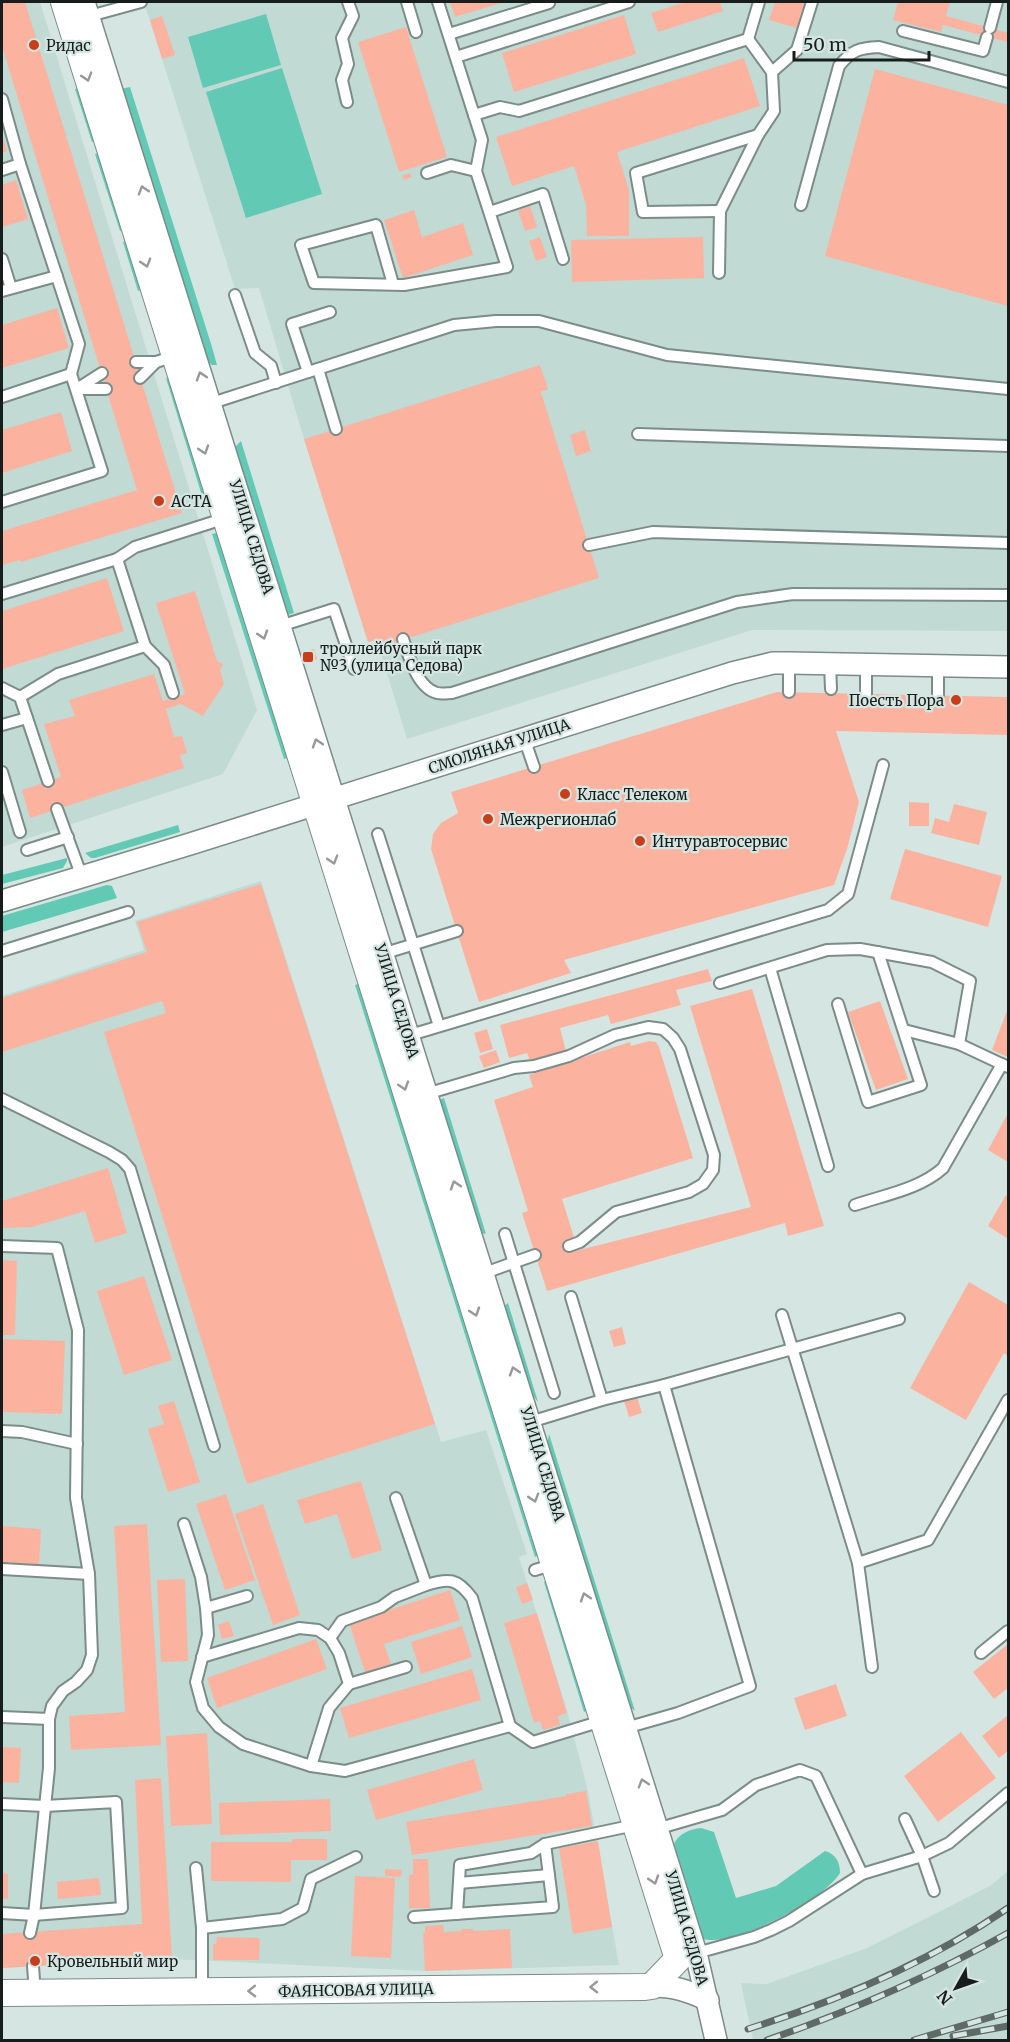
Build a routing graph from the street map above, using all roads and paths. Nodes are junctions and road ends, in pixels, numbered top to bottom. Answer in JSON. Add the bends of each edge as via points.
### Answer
{"nodes":[{"id":1,"x":141,"y":2,"type":"edge"},
{"id":2,"x":348,"y":2,"type":"edge"},
{"id":3,"x":406,"y":2,"type":"edge"},
{"id":4,"x":438,"y":2,"type":"edge"},
{"id":5,"x":629,"y":2,"type":"edge"},
{"id":6,"x":759,"y":2,"type":"edge"},
{"id":7,"x":812,"y":2,"type":"edge"},
{"id":8,"x":997,"y":2,"type":"edge"},
{"id":9,"x":549,"y":3,"type":"dead end"},
{"id":10,"x":76,"y":10,"type":"edge"},
{"id":11,"x":903,"y":31,"type":"dead end"},
{"id":12,"x":416,"y":32,"type":"dead end"},
{"id":13,"x":449,"y":33,"type":"junction"},
{"id":14,"x":748,"y":39,"type":"junction"},
{"id":15,"x":456,"y":57,"type":"junction"},
{"id":16,"x":772,"y":72,"type":"junction"},
{"id":17,"x":1008,"y":82,"type":"edge"},
{"id":18,"x":2,"y":99,"type":"edge"},
{"id":19,"x":347,"y":102,"type":"dead end"},
{"id":20,"x":474,"y":115,"type":"junction"},
{"id":21,"x":758,"y":135,"type":"junction"},
{"id":22,"x":20,"y":164,"type":"junction"},
{"id":23,"x":2,"y":170,"type":"edge"},
{"id":24,"x":476,"y":171,"type":"junction"},
{"id":25,"x":427,"y":173,"type":"dead end"},
{"id":26,"x":801,"y":205,"type":"dead end"},
{"id":27,"x":720,"y":211,"type":"junction"},
{"id":28,"x":490,"y":212,"type":"junction"},
{"id":29,"x":2,"y":259,"type":"edge"},
{"id":30,"x":563,"y":259,"type":"dead end"},
{"id":31,"x":719,"y":273,"type":"dead end"},
{"id":32,"x":57,"y":276,"type":"junction"},
{"id":33,"x":393,"y":284,"type":"junction"},
{"id":34,"x":6,"y":290,"type":"edge"},
{"id":35,"x":235,"y":295,"type":"dead end"},
{"id":36,"x":330,"y":312,"type":"dead end"},
{"id":37,"x":174,"y":356,"type":"junction"},
{"id":38,"x":136,"y":362,"type":"dead end"},
{"id":39,"x":313,"y":371,"type":"junction"},
{"id":40,"x":102,"y":373,"type":"dead end"},
{"id":41,"x":71,"y":374,"type":"junction"},
{"id":42,"x":140,"y":378,"type":"dead end"},
{"id":43,"x":276,"y":382,"type":"junction"},
{"id":44,"x":77,"y":389,"type":"junction"},
{"id":45,"x":106,"y":389,"type":"dead end"},
{"id":46,"x":1008,"y":389,"type":"edge"},
{"id":47,"x":2,"y":397,"type":"edge"},
{"id":48,"x":201,"y":407,"type":"junction"},
{"id":49,"x":336,"y":429,"type":"dead end"},
{"id":50,"x":638,"y":434,"type":"dead end"},
{"id":51,"x":1008,"y":446,"type":"edge"},
{"id":52,"x":2,"y":502,"type":"edge"},
{"id":53,"x":226,"y":518,"type":"junction"},
{"id":54,"x":1008,"y":543,"type":"edge"},
{"id":55,"x":589,"y":545,"type":"dead end"},
{"id":56,"x":117,"y":559,"type":"junction"},
{"id":57,"x":2,"y":594,"type":"edge"},
{"id":58,"x":1008,"y":595,"type":"edge"},
{"id":59,"x":280,"y":626,"type":"junction"},
{"id":60,"x":403,"y":639,"type":"dead end"},
{"id":61,"x":145,"y":646,"type":"junction"},
{"id":62,"x":789,"y":663,"type":"junction"},
{"id":63,"x":830,"y":664,"type":"junction"},
{"id":64,"x":866,"y":664,"type":"junction"},
{"id":65,"x":938,"y":666,"type":"junction"},
{"id":66,"x":1008,"y":667,"type":"edge"},
{"id":67,"x":354,"y":669,"type":"dead end"},
{"id":68,"x":2,"y":688,"type":"edge"},
{"id":69,"x":831,"y":689,"type":"dead end"},
{"id":70,"x":789,"y":692,"type":"dead end"},
{"id":71,"x":173,"y":693,"type":"dead end"},
{"id":72,"x":866,"y":694,"type":"dead end"},
{"id":73,"x":938,"y":695,"type":"dead end"},
{"id":74,"x":20,"y":696,"type":"junction"},
{"id":75,"x":27,"y":718,"type":"junction"},
{"id":76,"x":2,"y":725,"type":"edge"},
{"id":77,"x":524,"y":738,"type":"junction"},
{"id":78,"x":883,"y":765,"type":"dead end"},
{"id":79,"x":534,"y":767,"type":"dead end"},
{"id":80,"x":2,"y":772,"type":"edge"},
{"id":81,"x":48,"y":781,"type":"dead end"},
{"id":82,"x":325,"y":801,"type":"junction"},
{"id":83,"x":57,"y":808,"type":"dead end"},
{"id":84,"x":20,"y":832,"type":"dead end"},
{"id":85,"x":378,"y":834,"type":"dead end"},
{"id":86,"x":69,"y":837,"type":"junction"},
{"id":87,"x":27,"y":850,"type":"dead end"},
{"id":88,"x":82,"y":877,"type":"junction"},
{"id":89,"x":2,"y":901,"type":"edge"},
{"id":90,"x":128,"y":912,"type":"dead end"},
{"id":91,"x":457,"y":932,"type":"dead end"},
{"id":92,"x":413,"y":945,"type":"junction"},
{"id":93,"x":2,"y":951,"type":"edge"},
{"id":94,"x":879,"y":952,"type":"junction"},
{"id":95,"x":382,"y":954,"type":"junction"},
{"id":96,"x":770,"y":968,"type":"junction"},
{"id":97,"x":720,"y":983,"type":"dead end"},
{"id":98,"x":838,"y":1004,"type":"dead end"},
{"id":99,"x":439,"y":1026,"type":"junction"},
{"id":100,"x":904,"y":1029,"type":"junction"},
{"id":101,"x":398,"y":1039,"type":"junction"},
{"id":102,"x":959,"y":1044,"type":"junction"},
{"id":103,"x":1005,"y":1066,"type":"edge"},
{"id":104,"x":426,"y":1094,"type":"junction"},
{"id":105,"x":2,"y":1099,"type":"edge"},
{"id":106,"x":828,"y":1166,"type":"dead end"},
{"id":107,"x":855,"y":1205,"type":"dead end"},
{"id":108,"x":506,"y":1234,"type":"dead end"},
{"id":109,"x":2,"y":1246,"type":"edge"},
{"id":110,"x":569,"y":1246,"type":"dead end"},
{"id":111,"x":535,"y":1255,"type":"dead end"},
{"id":112,"x":514,"y":1263,"type":"junction"},
{"id":113,"x":474,"y":1277,"type":"junction"},
{"id":114,"x":571,"y":1297,"type":"dead end"},
{"id":115,"x":782,"y":1315,"type":"dead end"},
{"id":116,"x":899,"y":1319,"type":"dead end"},
{"id":117,"x":793,"y":1349,"type":"junction"},
{"id":118,"x":664,"y":1385,"type":"junction"},
{"id":119,"x":554,"y":1393,"type":"dead end"},
{"id":120,"x":602,"y":1400,"type":"junction"},
{"id":121,"x":1008,"y":1400,"type":"edge"},
{"id":122,"x":521,"y":1425,"type":"junction"},
{"id":123,"x":2,"y":1431,"type":"edge"},
{"id":124,"x":77,"y":1444,"type":"junction"},
{"id":125,"x":214,"y":1446,"type":"dead end"},
{"id":126,"x":396,"y":1498,"type":"dead end"},
{"id":127,"x":184,"y":1524,"type":"dead end"},
{"id":128,"x":858,"y":1563,"type":"junction"},
{"id":129,"x":2,"y":1569,"type":"edge"},
{"id":130,"x":89,"y":1574,"type":"junction"},
{"id":131,"x":426,"y":1585,"type":"junction"},
{"id":132,"x":247,"y":1596,"type":"dead end"},
{"id":133,"x":206,"y":1608,"type":"junction"},
{"id":134,"x":1008,"y":1631,"type":"edge"},
{"id":135,"x":330,"y":1638,"type":"junction"},
{"id":136,"x":981,"y":1653,"type":"dead end"},
{"id":137,"x":202,"y":1657,"type":"junction"},
{"id":138,"x":406,"y":1667,"type":"dead end"},
{"id":139,"x":872,"y":1667,"type":"dead end"},
{"id":140,"x":349,"y":1684,"type":"junction"},
{"id":141,"x":2,"y":1717,"type":"edge"},
{"id":142,"x":49,"y":1719,"type":"junction"},
{"id":143,"x":615,"y":1724,"type":"junction"},
{"id":144,"x":510,"y":1725,"type":"junction"},
{"id":145,"x":311,"y":1766,"type":"junction"},
{"id":146,"x":1008,"y":1793,"type":"edge"},
{"id":147,"x":2,"y":1804,"type":"edge"},
{"id":148,"x":45,"y":1806,"type":"junction"},
{"id":149,"x":905,"y":1819,"type":"dead end"},
{"id":150,"x":647,"y":1827,"type":"junction"},
{"id":151,"x":545,"y":1844,"type":"junction"},
{"id":152,"x":922,"y":1856,"type":"junction"},
{"id":153,"x":356,"y":1857,"type":"dead end"},
{"id":154,"x":196,"y":1868,"type":"dead end"},
{"id":155,"x":862,"y":1874,"type":"junction"},
{"id":156,"x":549,"y":1875,"type":"junction"},
{"id":157,"x":459,"y":1883,"type":"junction"},
{"id":158,"x":934,"y":1891,"type":"dead end"},
{"id":159,"x":2,"y":1913,"type":"edge"},
{"id":160,"x":457,"y":1914,"type":"junction"},
{"id":161,"x":34,"y":1915,"type":"junction"},
{"id":162,"x":414,"y":1917,"type":"dead end"},
{"id":163,"x":202,"y":1928,"type":"junction"},
{"id":164,"x":30,"y":1933,"type":"dead end"},
{"id":165,"x":687,"y":1956,"type":"junction"},
{"id":166,"x":33,"y":1966,"type":"dead end"},
{"id":167,"x":652,"y":1986,"type":"junction"},
{"id":168,"x":202,"y":1991,"type":"junction"},
{"id":169,"x":2,"y":1993,"type":"edge"},
{"id":170,"x":34,"y":1993,"type":"junction"},
{"id":171,"x":708,"y":2000,"type":"junction"},
{"id":172,"x":716,"y":2040,"type":"edge"}],
"edges":[{"from":1,"to":10,"type":"lane"},
{"from":2,"to":19,"type":"lane","via":[[353,16],[342,38],[348,64],[342,80]]},
{"from":3,"to":12,"type":"lane"},
{"from":4,"to":13,"type":"lane"},
{"from":5,"to":15,"type":"lane"},
{"from":6,"to":14,"type":"lane"},
{"from":7,"to":16,"type":"lane","via":[[797,50]]},
{"from":8,"to":11,"type":"lane","via":[[983,51]]},
{"from":9,"to":13,"type":"lane"},
{"from":10,"to":37,"type":"street","name":"УЛИЦА СЕДОВА"},
{"from":13,"to":15,"type":"lane"},
{"from":14,"to":16,"type":"lane"},
{"from":14,"to":20,"type":"lane","via":[[519,111],[500,107]]},
{"from":15,"to":20,"type":"lane"},
{"from":16,"to":21,"type":"lane","via":[[774,111]]},
{"from":17,"to":26,"type":"lane","via":[[879,47],[863,47],[849,54],[839,66]]},
{"from":18,"to":22,"type":"lane"},
{"from":20,"to":24,"type":"lane","via":[[482,140]]},
{"from":21,"to":27,"type":"lane"},
{"from":21,"to":27,"type":"lane","via":[[636,173],[643,212]]},
{"from":22,"to":23,"type":"lane"},
{"from":22,"to":32,"type":"lane"},
{"from":24,"to":25,"type":"lane","via":[[451,165]]},
{"from":24,"to":28,"type":"lane"},
{"from":27,"to":31,"type":"lane"},
{"from":28,"to":30,"type":"lane","via":[[543,194]]},
{"from":28,"to":33,"type":"lane","via":[[507,267]]},
{"from":29,"to":34,"type":"lane"},
{"from":32,"to":34,"type":"lane"},
{"from":32,"to":41,"type":"lane","via":[[79,344]]},
{"from":33,"to":33,"type":"lane","via":[[376,225],[301,244],[314,283]]},
{"from":35,"to":43,"type":"lane","via":[[255,353],[271,366]]},
{"from":36,"to":39,"type":"lane","via":[[292,324]]},
{"from":37,"to":38,"type":"lane"},
{"from":37,"to":42,"type":"lane"},
{"from":37,"to":48,"type":"street","name":"УЛИЦА СЕДОВА"},
{"from":39,"to":43,"type":"lane"},
{"from":39,"to":46,"type":"lane","via":[[454,325],[539,321],[667,355]]},
{"from":39,"to":49,"type":"lane"},
{"from":40,"to":44,"type":"lane"},
{"from":41,"to":44,"type":"lane"},
{"from":41,"to":47,"type":"lane"},
{"from":43,"to":48,"type":"lane"},
{"from":44,"to":45,"type":"lane"},
{"from":44,"to":52,"type":"lane","via":[[102,471]]},
{"from":48,"to":53,"type":"street","name":"УЛИЦА СЕДОВА","one_way":true},
{"from":48,"to":59,"type":"street","name":"УЛИЦА СЕДОВА"},
{"from":50,"to":51,"type":"lane"},
{"from":53,"to":56,"type":"lane","via":[[135,547]]},
{"from":53,"to":82,"type":"street","name":"УЛИЦА СЕДОВА","one_way":true},
{"from":54,"to":55,"type":"lane","via":[[654,532]]},
{"from":56,"to":57,"type":"lane"},
{"from":56,"to":61,"type":"lane"},
{"from":58,"to":60,"type":"lane","via":[[793,594],[753,599],[452,693],[435,693],[423,683]]},
{"from":59,"to":67,"type":"lane","via":[[334,609]]},
{"from":82,"to":59,"type":"street","name":"УЛИЦА СЕДОВА","one_way":true},
{"from":61,"to":71,"type":"lane","via":[[165,665]]},
{"from":61,"to":74,"type":"lane","via":[[58,674]]},
{"from":62,"to":63,"type":"street","name":"СМОЛЯНАЯ УЛИЦА"},
{"from":62,"to":70,"type":"lane"},
{"from":62,"to":77,"type":"street","name":"СМОЛЯНАЯ УЛИЦА","via":[[732,673]]},
{"from":63,"to":64,"type":"street","name":"СМОЛЯНАЯ УЛИЦА"},
{"from":63,"to":69,"type":"lane"},
{"from":64,"to":65,"type":"street","name":"СМОЛЯНАЯ УЛИЦА"},
{"from":64,"to":72,"type":"lane"},
{"from":65,"to":66,"type":"street","name":"СМОЛЯНАЯ УЛИЦА"},
{"from":65,"to":73,"type":"lane"},
{"from":68,"to":74,"type":"lane"},
{"from":74,"to":75,"type":"lane"},
{"from":75,"to":76,"type":"lane"},
{"from":75,"to":81,"type":"lane"},
{"from":77,"to":79,"type":"lane"},
{"from":77,"to":82,"type":"street","name":"СМОЛЯНАЯ УЛИЦА"},
{"from":78,"to":99,"type":"lane","via":[[848,894],[828,910]]},
{"from":80,"to":84,"type":"lane"},
{"from":82,"to":88,"type":"street","name":"СМОЛЯНАЯ УЛИЦА"},
{"from":82,"to":95,"type":"street","name":"УЛИЦА СЕДОВА"},
{"from":82,"to":101,"type":"street","name":"УЛИЦА СЕДОВА","one_way":true},
{"from":83,"to":86,"type":"lane"},
{"from":85,"to":92,"type":"lane"},
{"from":86,"to":87,"type":"lane"},
{"from":86,"to":88,"type":"lane"},
{"from":88,"to":89,"type":"street","name":"СМОЛЯНАЯ УЛИЦА"},
{"from":90,"to":93,"type":"lane"},
{"from":91,"to":92,"type":"lane"},
{"from":92,"to":95,"type":"lane"},
{"from":92,"to":99,"type":"lane"},
{"from":94,"to":96,"type":"lane","via":[[826,950]]},
{"from":94,"to":100,"type":"lane"},
{"from":94,"to":102,"type":"lane","via":[[932,962],[970,981]]},
{"from":95,"to":101,"type":"street","name":"УЛИЦА СЕДОВА"},
{"from":96,"to":97,"type":"lane"},
{"from":96,"to":106,"type":"lane"},
{"from":98,"to":100,"type":"lane","via":[[868,1102],[921,1085]]},
{"from":99,"to":101,"type":"lane"},
{"from":100,"to":102,"type":"lane"},
{"from":101,"to":104,"type":"street","name":"УЛИЦА СЕДОВА"},
{"from":101,"to":113,"type":"street","name":"УЛИЦА СЕДОВА","one_way":true},
{"from":102,"to":103,"type":"lane"},
{"from":103,"to":107,"type":"lane","via":[[943,1168],[920,1184]]},
{"from":104,"to":110,"type":"lane","via":[[514,1068],[534,1066],[615,1035],[648,1027],[663,1029],[673,1038],[714,1155],[713,1170],[703,1184],[689,1192],[616,1212],[580,1242]]},
{"from":113,"to":104,"type":"street","name":"УЛИЦА СЕДОВА","one_way":true},
{"from":105,"to":125,"type":"lane","via":[[109,1152],[130,1169]]},
{"from":108,"to":112,"type":"lane"},
{"from":109,"to":124,"type":"lane","via":[[57,1248],[78,1330]]},
{"from":111,"to":112,"type":"lane"},
{"from":112,"to":113,"type":"lane"},
{"from":112,"to":119,"type":"lane"},
{"from":113,"to":122,"type":"street","name":"УЛИЦА СЕДОВА"},
{"from":114,"to":120,"type":"lane"},
{"from":115,"to":117,"type":"lane"},
{"from":116,"to":117,"type":"lane"},
{"from":117,"to":118,"type":"lane"},
{"from":117,"to":128,"type":"lane"},
{"from":118,"to":120,"type":"lane"},
{"from":118,"to":143,"type":"lane","via":[[750,1686],[678,1713]]},
{"from":120,"to":122,"type":"lane"},
{"from":121,"to":128,"type":"lane","via":[[928,1540]]},
{"from":122,"to":143,"type":"street","name":"УЛИЦА СЕДОВА","via":[[554,1564]]},
{"from":123,"to":124,"type":"lane"},
{"from":124,"to":130,"type":"lane","via":[[76,1498]]},
{"from":126,"to":131,"type":"lane"},
{"from":127,"to":133,"type":"lane","via":[[201,1577]]},
{"from":128,"to":139,"type":"lane"},
{"from":129,"to":130,"type":"lane"},
{"from":130,"to":142,"type":"lane","via":[[92,1655],[87,1670],[52,1706]]},
{"from":131,"to":135,"type":"lane","via":[[342,1621]]},
{"from":131,"to":144,"type":"lane","via":[[454,1581],[472,1598]]},
{"from":132,"to":133,"type":"lane"},
{"from":133,"to":137,"type":"lane","via":[[207,1635]]},
{"from":134,"to":136,"type":"lane"},
{"from":135,"to":137,"type":"lane","via":[[318,1630],[299,1628]]},
{"from":135,"to":140,"type":"lane"},
{"from":137,"to":145,"type":"lane","via":[[196,1682],[204,1708],[219,1727],[243,1744]]},
{"from":138,"to":140,"type":"lane"},
{"from":140,"to":145,"type":"lane","via":[[329,1708]]},
{"from":141,"to":142,"type":"lane"},
{"from":142,"to":148,"type":"lane"},
{"from":143,"to":144,"type":"lane","via":[[533,1742]]},
{"from":143,"to":150,"type":"street","name":"УЛИЦА СЕДОВА"},
{"from":144,"to":145,"type":"lane","via":[[345,1771]]},
{"from":146,"to":152,"type":"lane","via":[[950,1843]]},
{"from":147,"to":148,"type":"lane"},
{"from":148,"to":161,"type":"lane"},
{"from":148,"to":161,"type":"lane","via":[[116,1802],[122,1908]]},
{"from":149,"to":152,"type":"lane"},
{"from":150,"to":151,"type":"lane"},
{"from":150,"to":155,"type":"lane","via":[[722,1810],[756,1785],[800,1770],[816,1776]]},
{"from":150,"to":165,"type":"street","name":"УЛИЦА СЕДОВА"},
{"from":151,"to":156,"type":"lane"},
{"from":151,"to":157,"type":"lane","via":[[531,1853],[460,1864]]},
{"from":152,"to":155,"type":"lane"},
{"from":152,"to":158,"type":"lane"},
{"from":153,"to":163,"type":"lane","via":[[311,1879],[303,1908],[282,1919]]},
{"from":154,"to":163,"type":"lane"},
{"from":155,"to":165,"type":"lane","via":[[771,1930]]},
{"from":156,"to":157,"type":"lane"},
{"from":156,"to":160,"type":"lane","via":[[553,1907]]},
{"from":157,"to":160,"type":"lane"},
{"from":159,"to":161,"type":"lane"},
{"from":160,"to":162,"type":"lane"},
{"from":161,"to":164,"type":"lane"},
{"from":163,"to":168,"type":"lane"},
{"from":165,"to":167,"type":"street","name":"УЛИЦА СЕДОВА"},
{"from":165,"to":171,"type":"street","name":"УЛИЦА СЕДОВА"},
{"from":166,"to":170,"type":"lane"},
{"from":167,"to":168,"type":"street","name":"ФАЯНСОВАЯ УЛИЦА","one_way":true},
{"from":167,"to":171,"type":"street","name":"ФАЯНСОВАЯ УЛИЦА","via":[[688,1990]]},
{"from":168,"to":170,"type":"street","name":"ФАЯНСОВАЯ УЛИЦА"},
{"from":169,"to":170,"type":"street","name":"ФАЯНСОВАЯ УЛИЦА"},
{"from":171,"to":172,"type":"street","name":"УЛИЦА СЕДОВА"}]}
